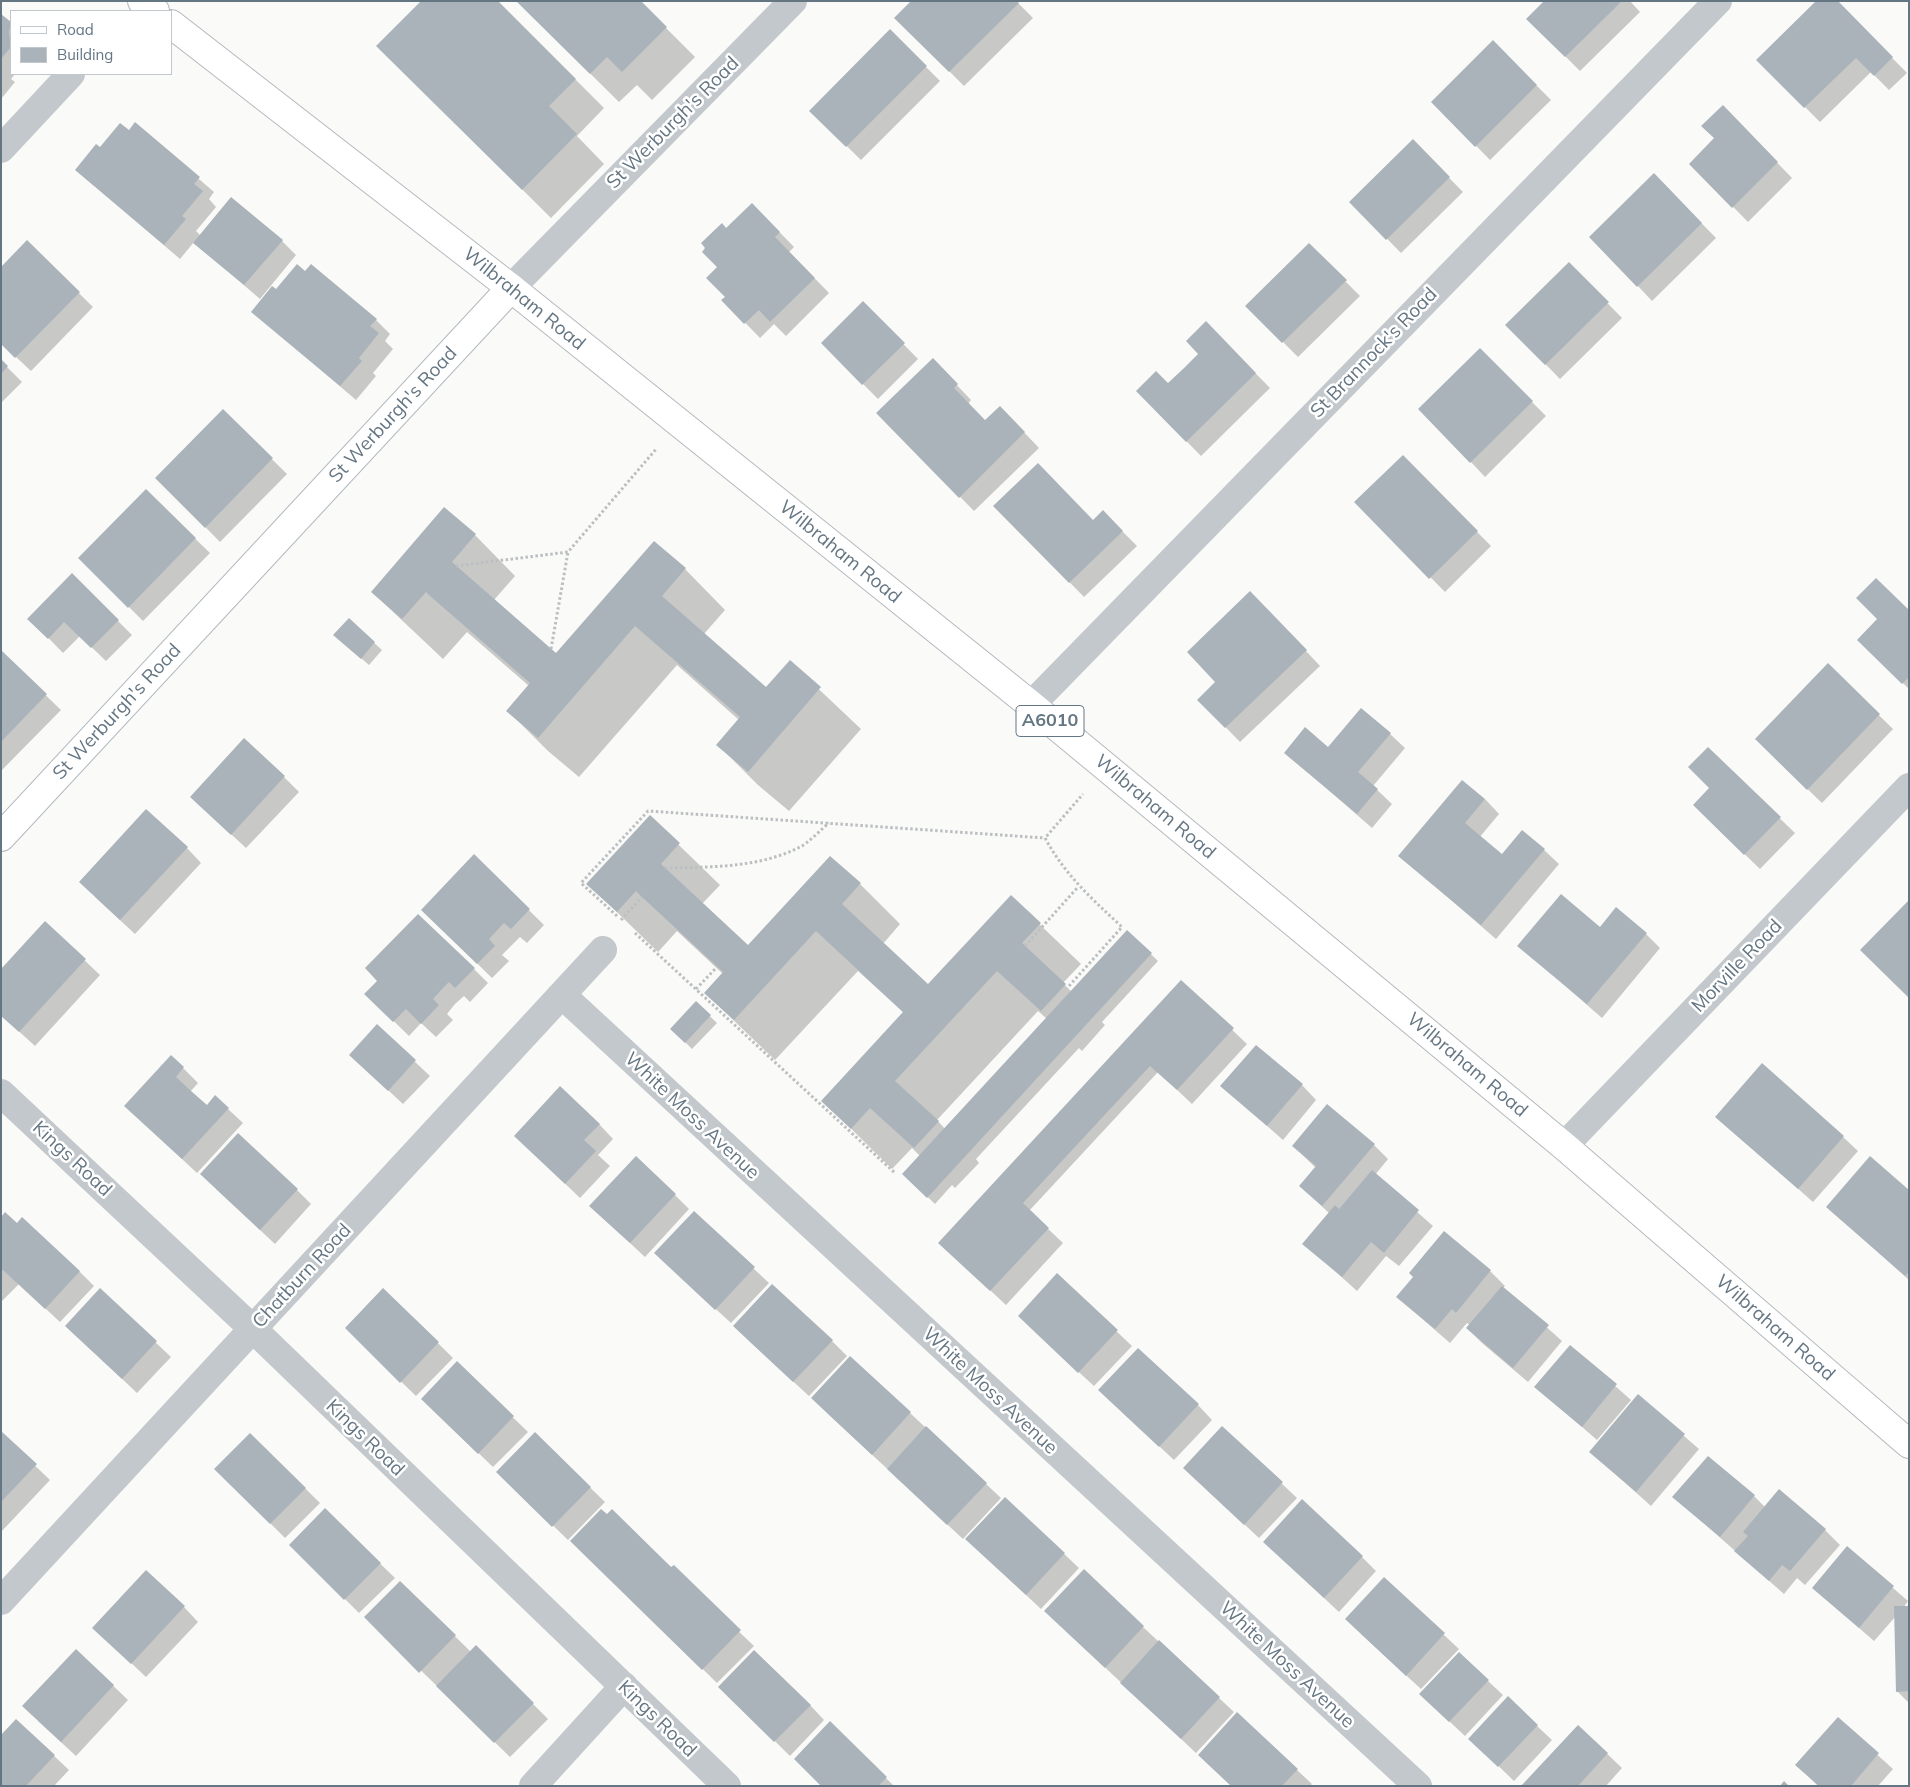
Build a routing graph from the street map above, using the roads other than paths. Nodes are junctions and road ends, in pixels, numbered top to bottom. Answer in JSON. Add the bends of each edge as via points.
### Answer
{"nodes":[{"id":1,"x":142,"y":1,"type":"edge"},
{"id":2,"x":793,"y":1,"type":"edge"},
{"id":3,"x":1718,"y":1,"type":"edge"},
{"id":4,"x":154,"y":10,"type":"edge"},
{"id":5,"x":172,"y":25,"type":"edge"},
{"id":6,"x":70,"y":75,"type":"edge"},
{"id":7,"x":1,"y":150,"type":"edge"},
{"id":8,"x":511,"y":288,"type":"junction"},
{"id":9,"x":1031,"y":705,"type":"junction"},
{"id":10,"x":1909,"y":787,"type":"edge"},
{"id":11,"x":1,"y":837,"type":"edge"},
{"id":12,"x":603,"y":950,"type":"dead end"},
{"id":13,"x":562,"y":995,"type":"junction"},
{"id":14,"x":1,"y":1093,"type":"edge"},
{"id":15,"x":1564,"y":1146,"type":"junction"},
{"id":16,"x":252,"y":1330,"type":"junction"},
{"id":17,"x":1909,"y":1444,"type":"edge"},
{"id":18,"x":1,"y":1601,"type":"edge"},
{"id":19,"x":624,"y":1686,"type":"junction"},
{"id":20,"x":533,"y":1786,"type":"edge"},
{"id":21,"x":727,"y":1786,"type":"edge"},
{"id":22,"x":1418,"y":1786,"type":"edge"}],
"edges":[{"from":1,"to":4,"type":"main road"},
{"from":2,"to":8,"type":"street","name":"St Werburgh's Road"},
{"from":3,"to":9,"type":"street","name":"St Brannock's Road"},
{"from":5,"to":8,"type":"main road","name":"Wilbraham Road","number":"A6010"},
{"from":6,"to":7,"type":"street"},
{"from":8,"to":9,"type":"main road","name":"Wilbraham Road","number":"A6010"},
{"from":8,"to":11,"type":"main road","name":"St Werburgh's Road"},
{"from":9,"to":15,"type":"main road","name":"Wilbraham Road","number":"A6010"},
{"from":10,"to":15,"type":"street","name":"Morville Road"},
{"from":12,"to":13,"type":"street","name":"Chatburn Road"},
{"from":13,"to":16,"type":"street","name":"Chatburn Road"},
{"from":13,"to":22,"type":"street","name":"White Moss Avenue"},
{"from":14,"to":16,"type":"street","name":"Kings Road"},
{"from":15,"to":17,"type":"main road","name":"Wilbraham Road","number":"A6010"},
{"from":16,"to":18,"type":"street","name":"Chatburn Road"},
{"from":16,"to":19,"type":"street","name":"Kings Road"},
{"from":19,"to":20,"type":"street"},
{"from":19,"to":21,"type":"street","name":"Kings Road"}]}
